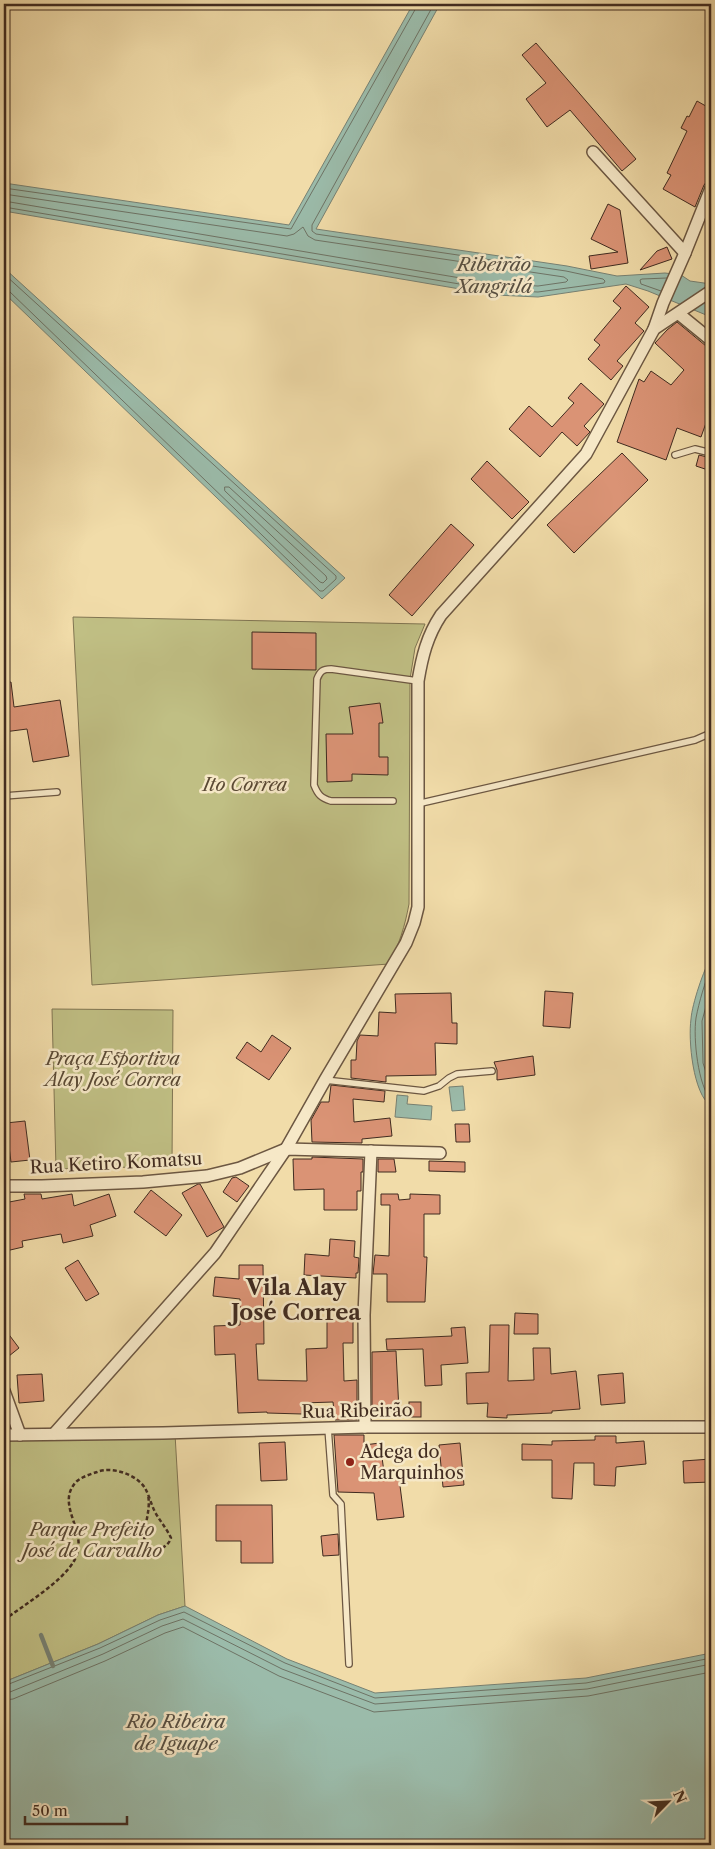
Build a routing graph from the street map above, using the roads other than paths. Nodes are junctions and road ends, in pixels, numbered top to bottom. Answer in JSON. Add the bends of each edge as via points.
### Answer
{"nodes":[{"id":1,"x":593,"y":152,"type":"dead end"},
{"id":2,"x":711,"y":188,"type":"edge"},
{"id":3,"x":683,"y":258,"type":"junction"},
{"id":4,"x":711,"y":291,"type":"edge"},
{"id":5,"x":683,"y":311,"type":"junction"},
{"id":6,"x":654,"y":329,"type":"junction"},
{"id":7,"x":711,"y":340,"type":"edge"},
{"id":8,"x":711,"y":452,"type":"edge"},
{"id":9,"x":675,"y":455,"type":"dead end"},
{"id":10,"x":418,"y":682,"type":"junction"},
{"id":11,"x":711,"y":733,"type":"edge"},
{"id":12,"x":57,"y":792,"type":"dead end"},
{"id":13,"x":4,"y":796,"type":"edge"},
{"id":14,"x":393,"y":801,"type":"dead end"},
{"id":15,"x":417,"y":804,"type":"junction"},
{"id":16,"x":492,"y":1072,"type":"dead end"},
{"id":17,"x":324,"y":1080,"type":"junction"},
{"id":18,"x":286,"y":1149,"type":"junction"},
{"id":19,"x":372,"y":1151,"type":"junction"},
{"id":20,"x":440,"y":1153,"type":"dead end"},
{"id":21,"x":4,"y":1186,"type":"edge"},
{"id":22,"x":4,"y":1391,"type":"edge"},
{"id":23,"x":364,"y":1427,"type":"junction"},
{"id":24,"x":711,"y":1427,"type":"edge"},
{"id":25,"x":328,"y":1428,"type":"junction"},
{"id":26,"x":54,"y":1434,"type":"junction"},
{"id":27,"x":4,"y":1435,"type":"edge"},
{"id":28,"x":20,"y":1435,"type":"junction"},
{"id":29,"x":349,"y":1664,"type":"dead end"}],
"edges":[{"from":1,"to":3,"type":"street"},
{"from":2,"to":3,"type":"street"},
{"from":3,"to":6,"type":"street"},
{"from":4,"to":5,"type":"street"},
{"from":5,"to":6,"type":"street"},
{"from":5,"to":7,"type":"street"},
{"from":6,"to":10,"type":"street","via":[[586,454],[441,615],[427,641]]},
{"from":8,"to":9,"type":"lane","via":[[695,450]]},
{"from":10,"to":14,"type":"lane","via":[[331,669],[324,669],[317,678],[314,785],[318,794],[331,801]]},
{"from":10,"to":15,"type":"street"},
{"from":11,"to":15,"type":"lane","via":[[695,740]]},
{"from":12,"to":13,"type":"lane"},
{"from":15,"to":17,"type":"street","via":[[418,897],[414,923],[397,961]]},
{"from":16,"to":17,"type":"lane","via":[[458,1074],[424,1091]]},
{"from":17,"to":18,"type":"street"},
{"from":18,"to":19,"type":"street"},
{"from":18,"to":21,"type":"street","name":"Rua Ketiro Komatsu","via":[[240,1168],[207,1176],[143,1182]]},
{"from":18,"to":26,"type":"street","via":[[204,1267]]},
{"from":19,"to":20,"type":"street"},
{"from":19,"to":23,"type":"street","via":[[364,1315]]},
{"from":22,"to":28,"type":"street"},
{"from":23,"to":24,"type":"street","name":"Rua Ribeirão"},
{"from":23,"to":25,"type":"street","name":"Rua Ribeirão"},
{"from":25,"to":26,"type":"street","name":"Rua Ribeirão"},
{"from":25,"to":29,"type":"lane","via":[[333,1494],[340,1504]]},
{"from":26,"to":28,"type":"street","name":"Rua Ribeirão"},
{"from":27,"to":28,"type":"street","name":"Rua Ribeirão"}]}
